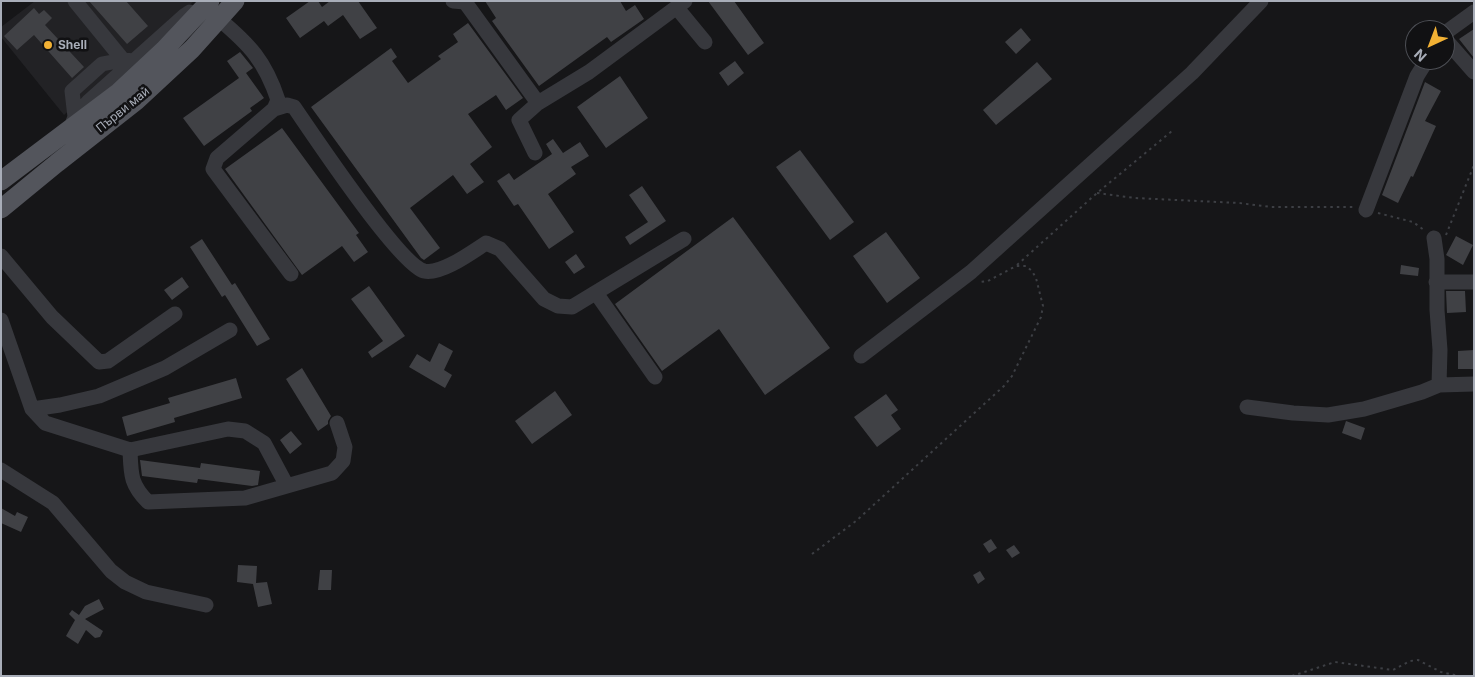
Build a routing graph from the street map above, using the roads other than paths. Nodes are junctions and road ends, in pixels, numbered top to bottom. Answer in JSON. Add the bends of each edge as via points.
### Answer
{"nodes":[{"id":1,"x":75,"y":1,"type":"edge"},
{"id":2,"x":209,"y":1,"type":"edge"},
{"id":3,"x":236,"y":1,"type":"edge"},
{"id":4,"x":453,"y":1,"type":"edge"},
{"id":5,"x":1261,"y":1,"type":"edge"},
{"id":6,"x":681,"y":5,"type":"edge"},
{"id":7,"x":1474,"y":12,"type":"edge"},
{"id":8,"x":219,"y":19,"type":"junction"},
{"id":9,"x":1455,"y":26,"type":"edge"},
{"id":10,"x":705,"y":42,"type":"dead end"},
{"id":11,"x":1455,"y":51,"type":"edge"},
{"id":12,"x":129,"y":61,"type":"junction"},
{"id":13,"x":1420,"y":70,"type":"edge"},
{"id":14,"x":1474,"y":72,"type":"edge"},
{"id":15,"x":538,"y":103,"type":"junction"},
{"id":16,"x":274,"y":109,"type":"junction"},
{"id":17,"x":73,"y":122,"type":"junction"},
{"id":18,"x":535,"y":153,"type":"dead end"},
{"id":19,"x":1,"y":181,"type":"edge"},
{"id":20,"x":1,"y":209,"type":"edge"},
{"id":21,"x":1366,"y":210,"type":"road end"},
{"id":22,"x":1434,"y":238,"type":"road end"},
{"id":23,"x":684,"y":239,"type":"dead end"},
{"id":24,"x":1,"y":256,"type":"edge"},
{"id":25,"x":291,"y":274,"type":"dead end"},
{"id":26,"x":1436,"y":282,"type":"junction"},
{"id":27,"x":1474,"y":282,"type":"edge"},
{"id":28,"x":596,"y":293,"type":"junction"},
{"id":29,"x":175,"y":314,"type":"dead end"},
{"id":30,"x":230,"y":330,"type":"dead end"},
{"id":31,"x":3,"y":332,"type":"edge"},
{"id":32,"x":861,"y":356,"type":"dead end"},
{"id":33,"x":655,"y":377,"type":"dead end"},
{"id":34,"x":1474,"y":384,"type":"edge"},
{"id":35,"x":1439,"y":385,"type":"junction"},
{"id":36,"x":1247,"y":407,"type":"dead end"},
{"id":37,"x":32,"y":409,"type":"junction"},
{"id":38,"x":337,"y":423,"type":"dead end"},
{"id":39,"x":130,"y":450,"type":"junction"},
{"id":40,"x":1,"y":470,"type":"edge"},
{"id":41,"x":287,"y":486,"type":"junction"},
{"id":42,"x":206,"y":605,"type":"dead end"}],
"edges":[{"from":1,"to":12,"type":"street"},
{"from":2,"to":12,"type":"street","via":[[184,16]]},
{"from":2,"to":17,"type":"main road","name":"Първи май","via":[[119,92]]},
{"from":3,"to":8,"type":"main road","name":"Първи май"},
{"from":4,"to":15,"type":"street","via":[[465,2]]},
{"from":5,"to":32,"type":"street","via":[[1192,73],[971,272]]},
{"from":6,"to":10,"type":"street"},
{"from":6,"to":15,"type":"street","via":[[589,72]]},
{"from":7,"to":9,"type":"street"},
{"from":8,"to":16,"type":"street","via":[[242,38],[264,65],[278,100]]},
{"from":8,"to":20,"type":"main road","name":"Първи май","via":[[192,49],[136,100]]},
{"from":11,"to":14,"type":"street"},
{"from":12,"to":17,"type":"street"},
{"from":13,"to":21,"type":"street"},
{"from":15,"to":18,"type":"street","via":[[519,120]]},
{"from":16,"to":25,"type":"street","via":[[217,158],[213,169]]},
{"from":16,"to":28,"type":"street","via":[[287,105],[294,107],[382,231],[414,266],[435,271],[486,243],[500,249],[544,300],[572,307]]},
{"from":17,"to":19,"type":"main road","name":"Първи май"},
{"from":22,"to":26,"type":"street"},
{"from":23,"to":28,"type":"street"},
{"from":24,"to":29,"type":"street","via":[[52,317],[99,362],[108,361]]},
{"from":26,"to":27,"type":"street"},
{"from":26,"to":35,"type":"street"},
{"from":28,"to":33,"type":"street"},
{"from":30,"to":37,"type":"street","via":[[165,368],[99,396]]},
{"from":31,"to":37,"type":"street"},
{"from":34,"to":35,"type":"street"},
{"from":35,"to":36,"type":"street","via":[[1364,409],[1328,415]]},
{"from":37,"to":39,"type":"street","via":[[45,423]]},
{"from":38,"to":41,"type":"street","via":[[345,447],[343,461],[332,473]]},
{"from":39,"to":41,"type":"street","via":[[228,429],[245,431],[264,443]]},
{"from":39,"to":41,"type":"street","via":[[132,479],[148,502],[246,498]]},
{"from":40,"to":42,"type":"street","via":[[53,503],[111,571],[125,582],[146,592]]}]}
